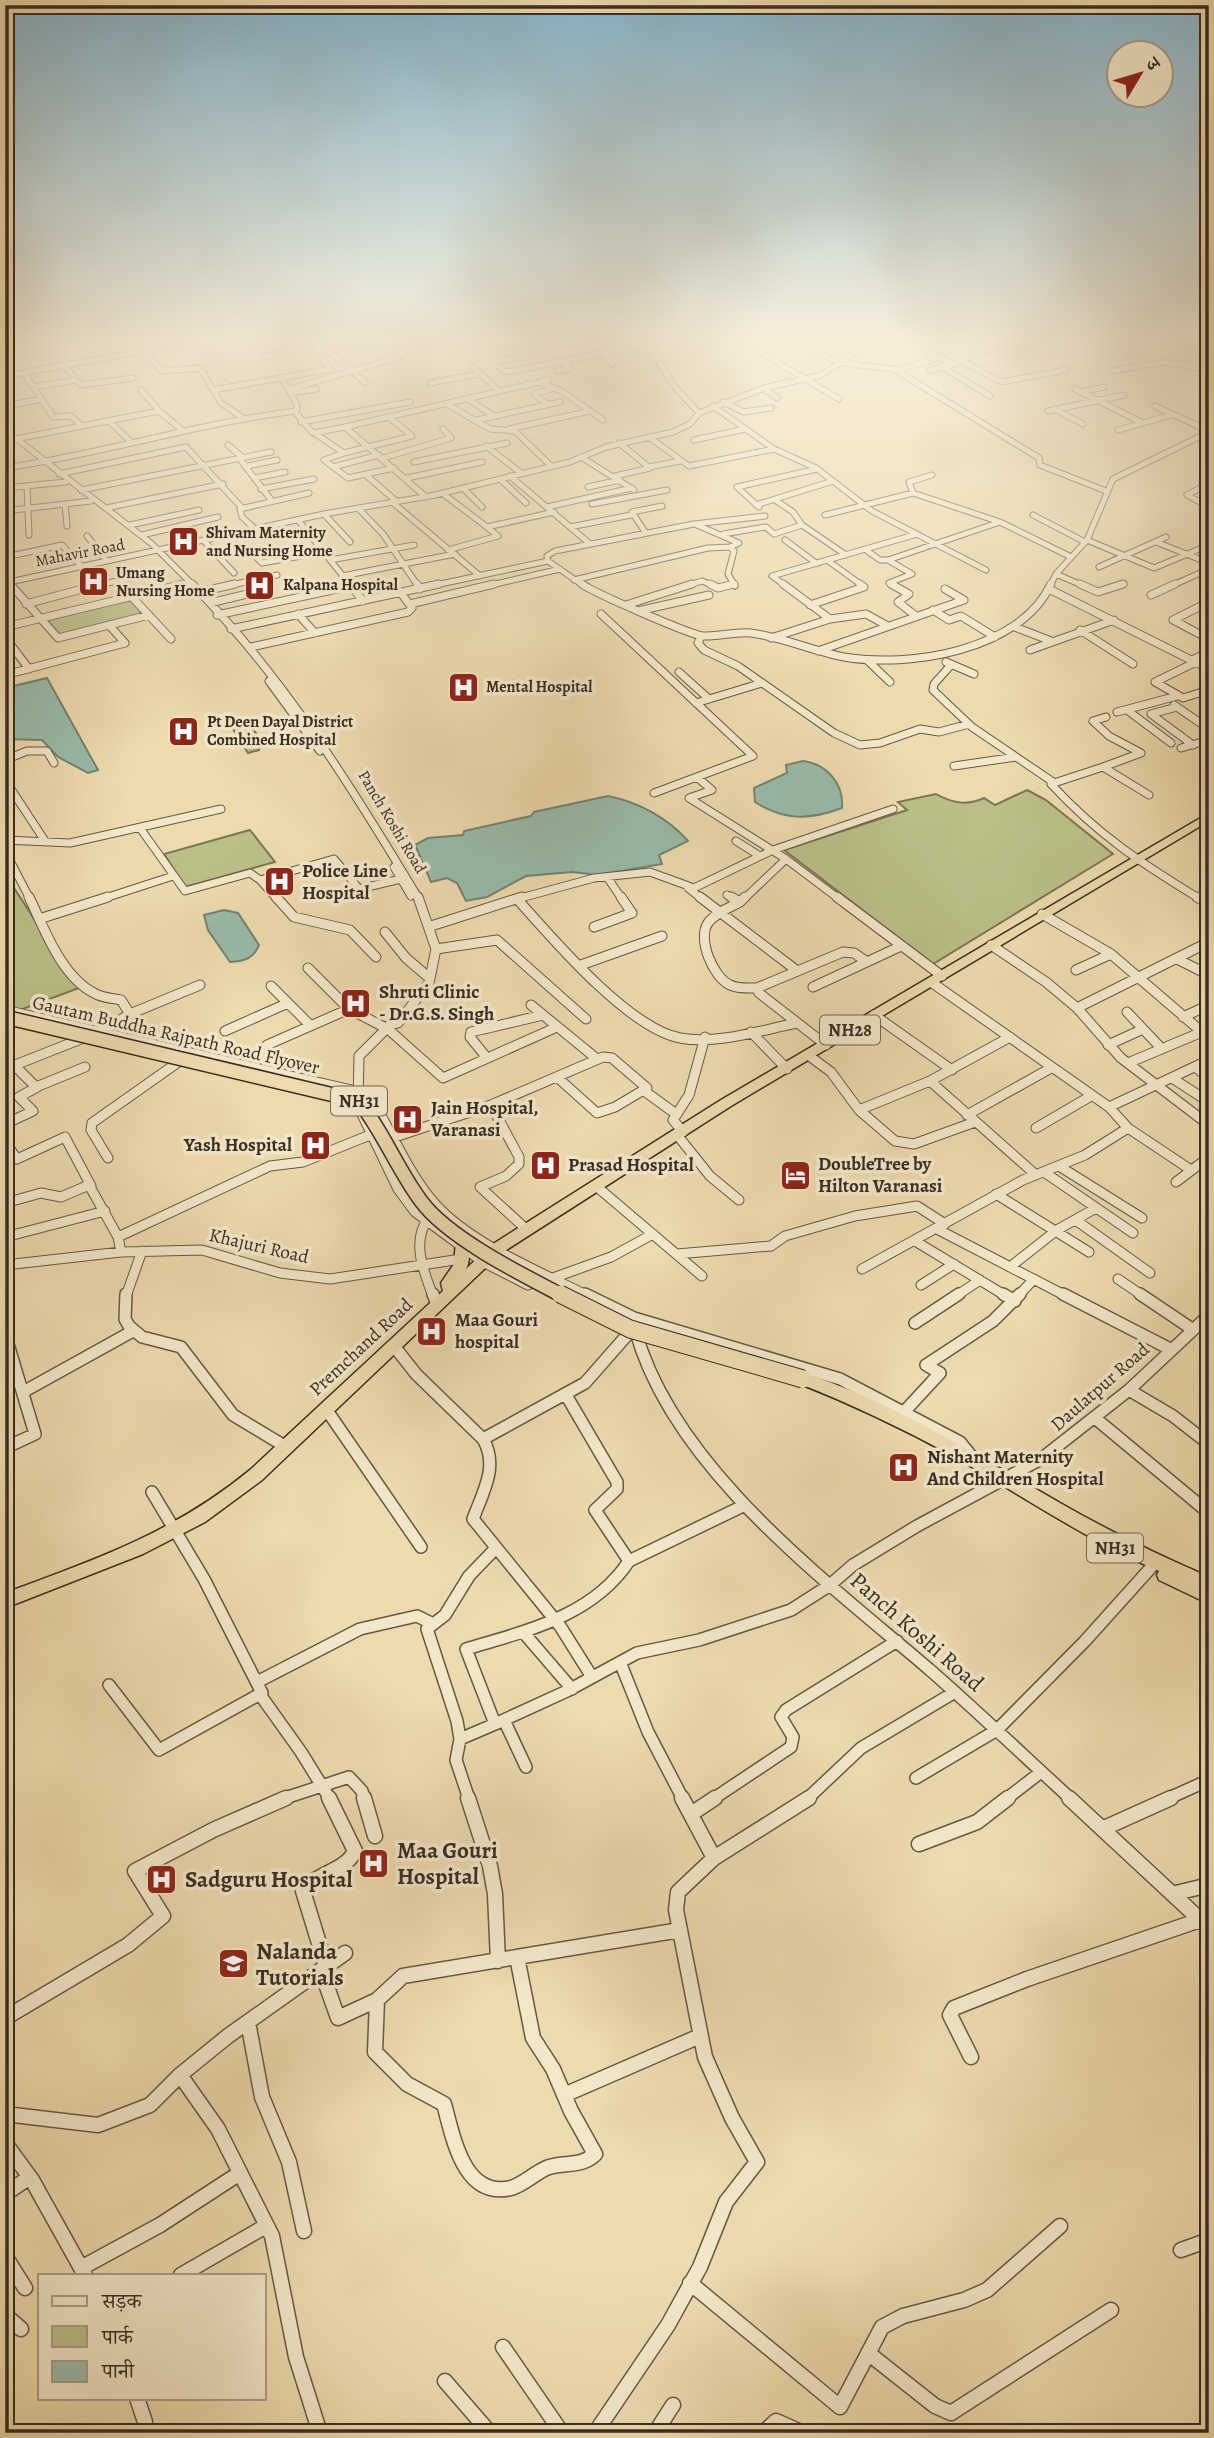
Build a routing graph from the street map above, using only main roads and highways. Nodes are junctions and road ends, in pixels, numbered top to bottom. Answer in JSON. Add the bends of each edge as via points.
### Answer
{"nodes":[{"id":1,"x":1208,"y":818,"type":"edge"},
{"id":2,"x":5,"y":1019,"type":"edge"},
{"id":3,"x":461,"y":1253,"type":"road end"},
{"id":4,"x":449,"y":1293,"type":"junction"},
{"id":5,"x":173,"y":1528,"type":"junction"},
{"id":6,"x":1154,"y":1565,"type":"junction"},
{"id":7,"x":1209,"y":1585,"type":"edge"},
{"id":8,"x":5,"y":1594,"type":"edge"},
{"id":9,"x":1209,"y":1597,"type":"edge"},
{"id":10,"x":5,"y":1601,"type":"edge"}],
"edges":[{"from":1,"to":4,"type":"highway","name":"Premchand Road","number":"NH28","via":[[726,1103],[495,1250]]},
{"from":2,"to":6,"type":"highway","name":"Gautam Buddha Rajpath Road Flyover","number":"NH31","bridge":true,"via":[[359,1101],[422,1203],[512,1270],[630,1329],[842,1392],[973,1458],[1049,1509]]},
{"from":3,"to":4,"type":"highway","via":[[457,1272],[448,1283]]},
{"from":4,"to":5,"type":"highway","name":"Premchand Road","via":[[256,1475],[230,1497]]},
{"from":5,"to":8,"type":"highway","name":"Premchand Road"},
{"from":5,"to":10,"type":"highway","name":"Premchand Road"},
{"from":6,"to":7,"type":"highway","number":"NH31"},
{"from":6,"to":9,"type":"highway","number":"NH31"}]}
